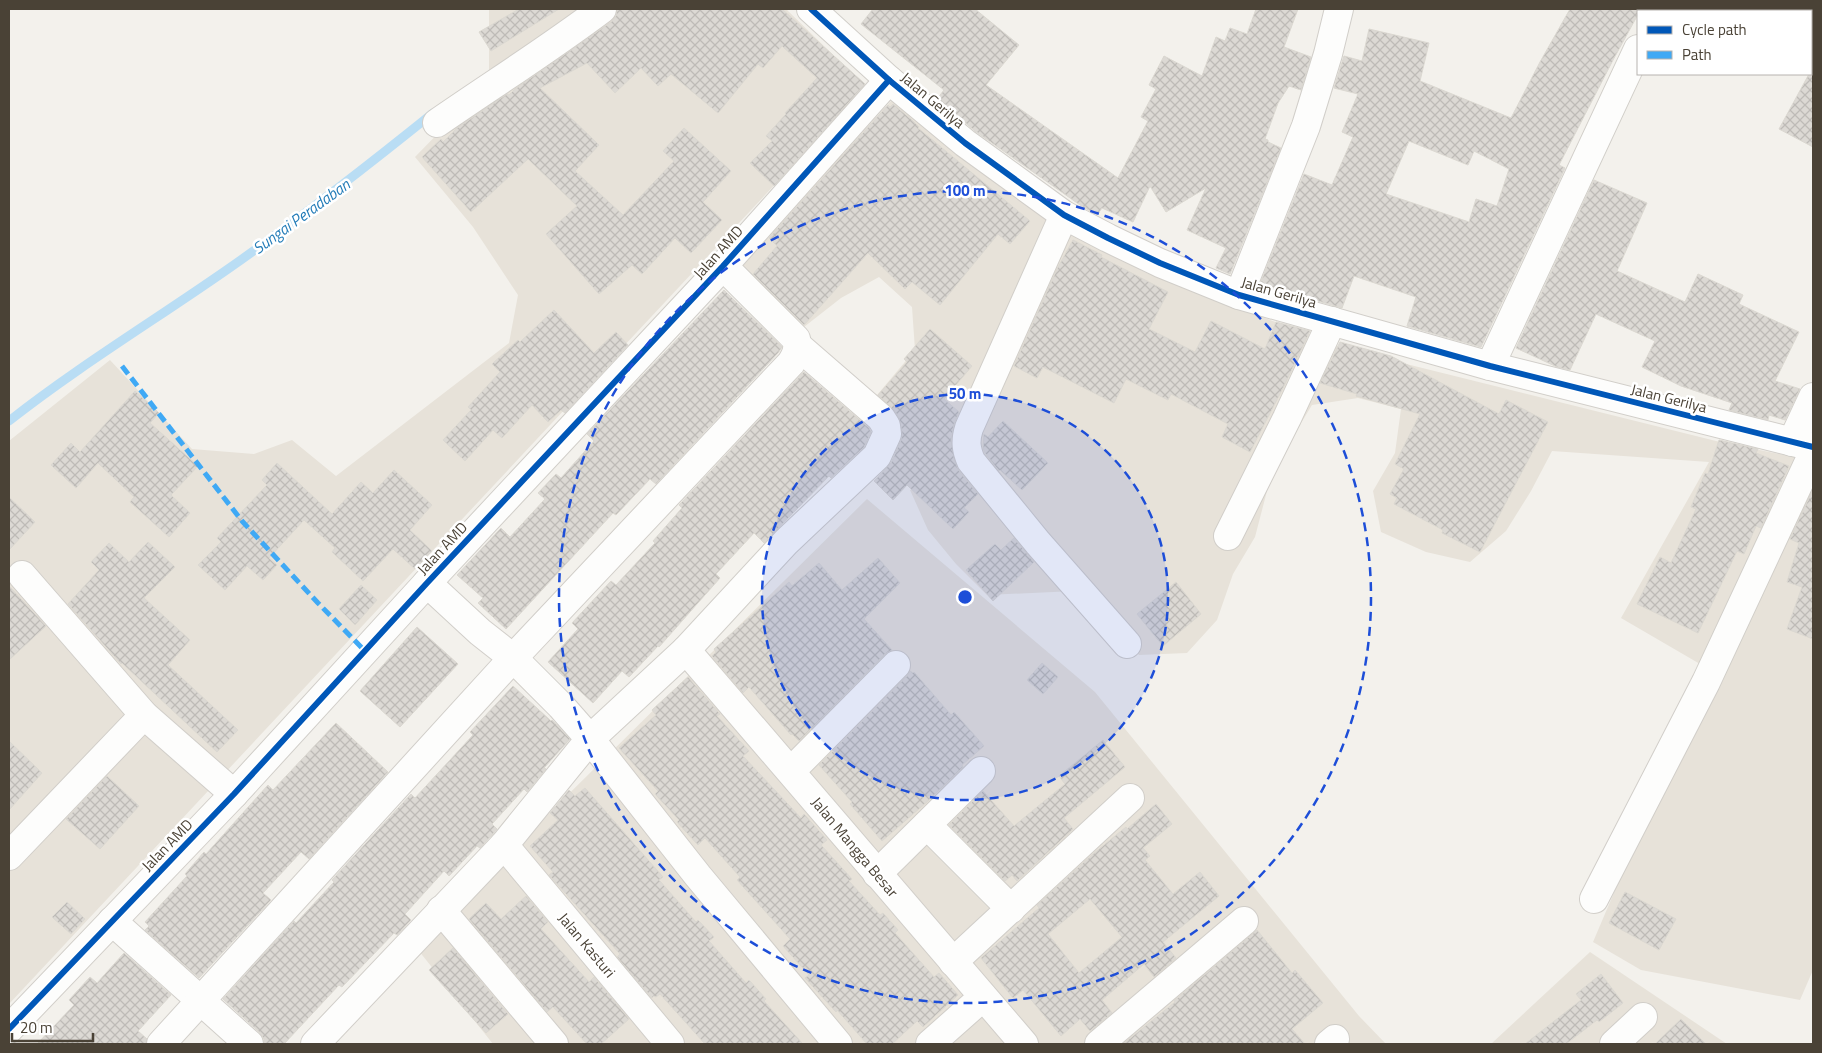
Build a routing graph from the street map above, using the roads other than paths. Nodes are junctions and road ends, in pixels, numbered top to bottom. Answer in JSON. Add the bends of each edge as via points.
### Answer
{"nodes":[{"id":1,"x":602,"y":9,"type":"edge"},
{"id":2,"x":811,"y":9,"type":"edge"},
{"id":3,"x":1339,"y":9,"type":"edge"},
{"id":4,"x":1637,"y":51,"type":"edge"},
{"id":5,"x":889,"y":80,"type":"junction"},
{"id":6,"x":437,"y":123,"type":"dead end"},
{"id":7,"x":1064,"y":215,"type":"junction"},
{"id":8,"x":723,"y":266,"type":"junction"},
{"id":9,"x":1239,"y":295,"type":"junction"},
{"id":10,"x":1332,"y":321,"type":"junction"},
{"id":11,"x":798,"y":346,"type":"junction"},
{"id":12,"x":1490,"y":366,"type":"junction"},
{"id":13,"x":1813,"y":397,"type":"edge"},
{"id":14,"x":1806,"y":447,"type":"edge"},
{"id":15,"x":1228,"y":536,"type":"dead end"},
{"id":16,"x":22,"y":574,"type":"dead end"},
{"id":17,"x":427,"y":583,"type":"junction"},
{"id":18,"x":1127,"y":644,"type":"dead end"},
{"id":19,"x":686,"y":650,"type":"junction"},
{"id":20,"x":513,"y":658,"type":"junction"},
{"id":21,"x":896,"y":665,"type":"dead end"},
{"id":22,"x":144,"y":715,"type":"junction"},
{"id":23,"x":590,"y":739,"type":"junction"},
{"id":24,"x":791,"y":771,"type":"junction"},
{"id":25,"x":981,"y":771,"type":"dead end"},
{"id":26,"x":234,"y":794,"type":"junction"},
{"id":27,"x":1130,"y":798,"type":"dead end"},
{"id":28,"x":926,"y":825,"type":"junction"},
{"id":29,"x":504,"y":845,"type":"junction"},
{"id":30,"x":9,"y":856,"type":"edge"},
{"id":31,"x":877,"y":874,"type":"junction"},
{"id":32,"x":1594,"y":900,"type":"dead end"},
{"id":33,"x":1011,"y":909,"type":"junction"},
{"id":34,"x":441,"y":910,"type":"junction"},
{"id":35,"x":112,"y":921,"type":"junction"},
{"id":36,"x":1244,"y":921,"type":"dead end"},
{"id":37,"x":954,"y":962,"type":"junction"},
{"id":38,"x":982,"y":997,"type":"junction"},
{"id":39,"x":200,"y":1002,"type":"junction"},
{"id":40,"x":1642,"y":1017,"type":"dead end"},
{"id":41,"x":9,"y":1029,"type":"edge"},
{"id":42,"x":161,"y":1044,"type":"edge"},
{"id":43,"x":249,"y":1044,"type":"edge"},
{"id":44,"x":315,"y":1044,"type":"edge"},
{"id":45,"x":554,"y":1044,"type":"edge"},
{"id":46,"x":670,"y":1044,"type":"edge"},
{"id":47,"x":838,"y":1044,"type":"edge"},
{"id":48,"x":930,"y":1044,"type":"edge"},
{"id":49,"x":1024,"y":1044,"type":"edge"},
{"id":50,"x":1100,"y":1044,"type":"edge"},
{"id":51,"x":1614,"y":1044,"type":"edge"}],
"edges":[{"from":1,"to":6,"type":"street"},
{"from":2,"to":5,"type":"street","name":"Jalan Gerilya"},
{"from":3,"to":9,"type":"street","via":[[1306,126]]},
{"from":4,"to":12,"type":"street"},
{"from":5,"to":7,"type":"street","name":"Jalan Gerilya","via":[[965,143]]},
{"from":5,"to":8,"type":"street","name":"Jalan AMD"},
{"from":7,"to":9,"type":"street","name":"Jalan Gerilya","via":[[1160,263]]},
{"from":7,"to":18,"type":"street","via":[[969,428],[966,449],[972,461],[1038,543]]},
{"from":8,"to":11,"type":"street","via":[[796,339]]},
{"from":8,"to":17,"type":"street","name":"Jalan AMD"},
{"from":9,"to":10,"type":"street","name":"Jalan Gerilya"},
{"from":10,"to":12,"type":"street","name":"Jalan Gerilya"},
{"from":10,"to":15,"type":"street"},
{"from":11,"to":19,"type":"street","via":[[881,418],[888,434],[877,456],[786,542]]},
{"from":11,"to":20,"type":"street","via":[[791,363]]},
{"from":12,"to":14,"type":"street","name":"Jalan Gerilya"},
{"from":13,"to":14,"type":"street"},
{"from":14,"to":32,"type":"street","via":[[1706,682]]},
{"from":16,"to":22,"type":"street"},
{"from":17,"to":20,"type":"street"},
{"from":17,"to":26,"type":"street","name":"Jalan AMD"},
{"from":19,"to":23,"type":"street"},
{"from":19,"to":24,"type":"street","name":"Jalan Mangga Besar"},
{"from":20,"to":23,"type":"street"},
{"from":20,"to":39,"type":"street"},
{"from":21,"to":24,"type":"street"},
{"from":22,"to":26,"type":"street"},
{"from":22,"to":30,"type":"street"},
{"from":23,"to":29,"type":"street"},
{"from":23,"to":47,"type":"street","via":[[698,876]]},
{"from":24,"to":31,"type":"street","name":"Jalan Mangga Besar"},
{"from":25,"to":28,"type":"street"},
{"from":26,"to":35,"type":"street","name":"Jalan AMD"},
{"from":27,"to":33,"type":"street"},
{"from":28,"to":31,"type":"street"},
{"from":28,"to":33,"type":"street"},
{"from":29,"to":34,"type":"street"},
{"from":29,"to":46,"type":"street","name":"Jalan Kasturi"},
{"from":31,"to":37,"type":"street","name":"Jalan Mangga Besar"},
{"from":33,"to":37,"type":"street"},
{"from":34,"to":44,"type":"street"},
{"from":34,"to":45,"type":"street"},
{"from":35,"to":39,"type":"street"},
{"from":35,"to":41,"type":"street","name":"Jalan AMD"},
{"from":36,"to":50,"type":"street"},
{"from":37,"to":38,"type":"street","name":"Jalan Mangga Besar"},
{"from":38,"to":48,"type":"street"},
{"from":38,"to":49,"type":"street","name":"Jalan Mangga Besar"},
{"from":39,"to":42,"type":"street"},
{"from":39,"to":43,"type":"street"},
{"from":40,"to":51,"type":"street"}]}
